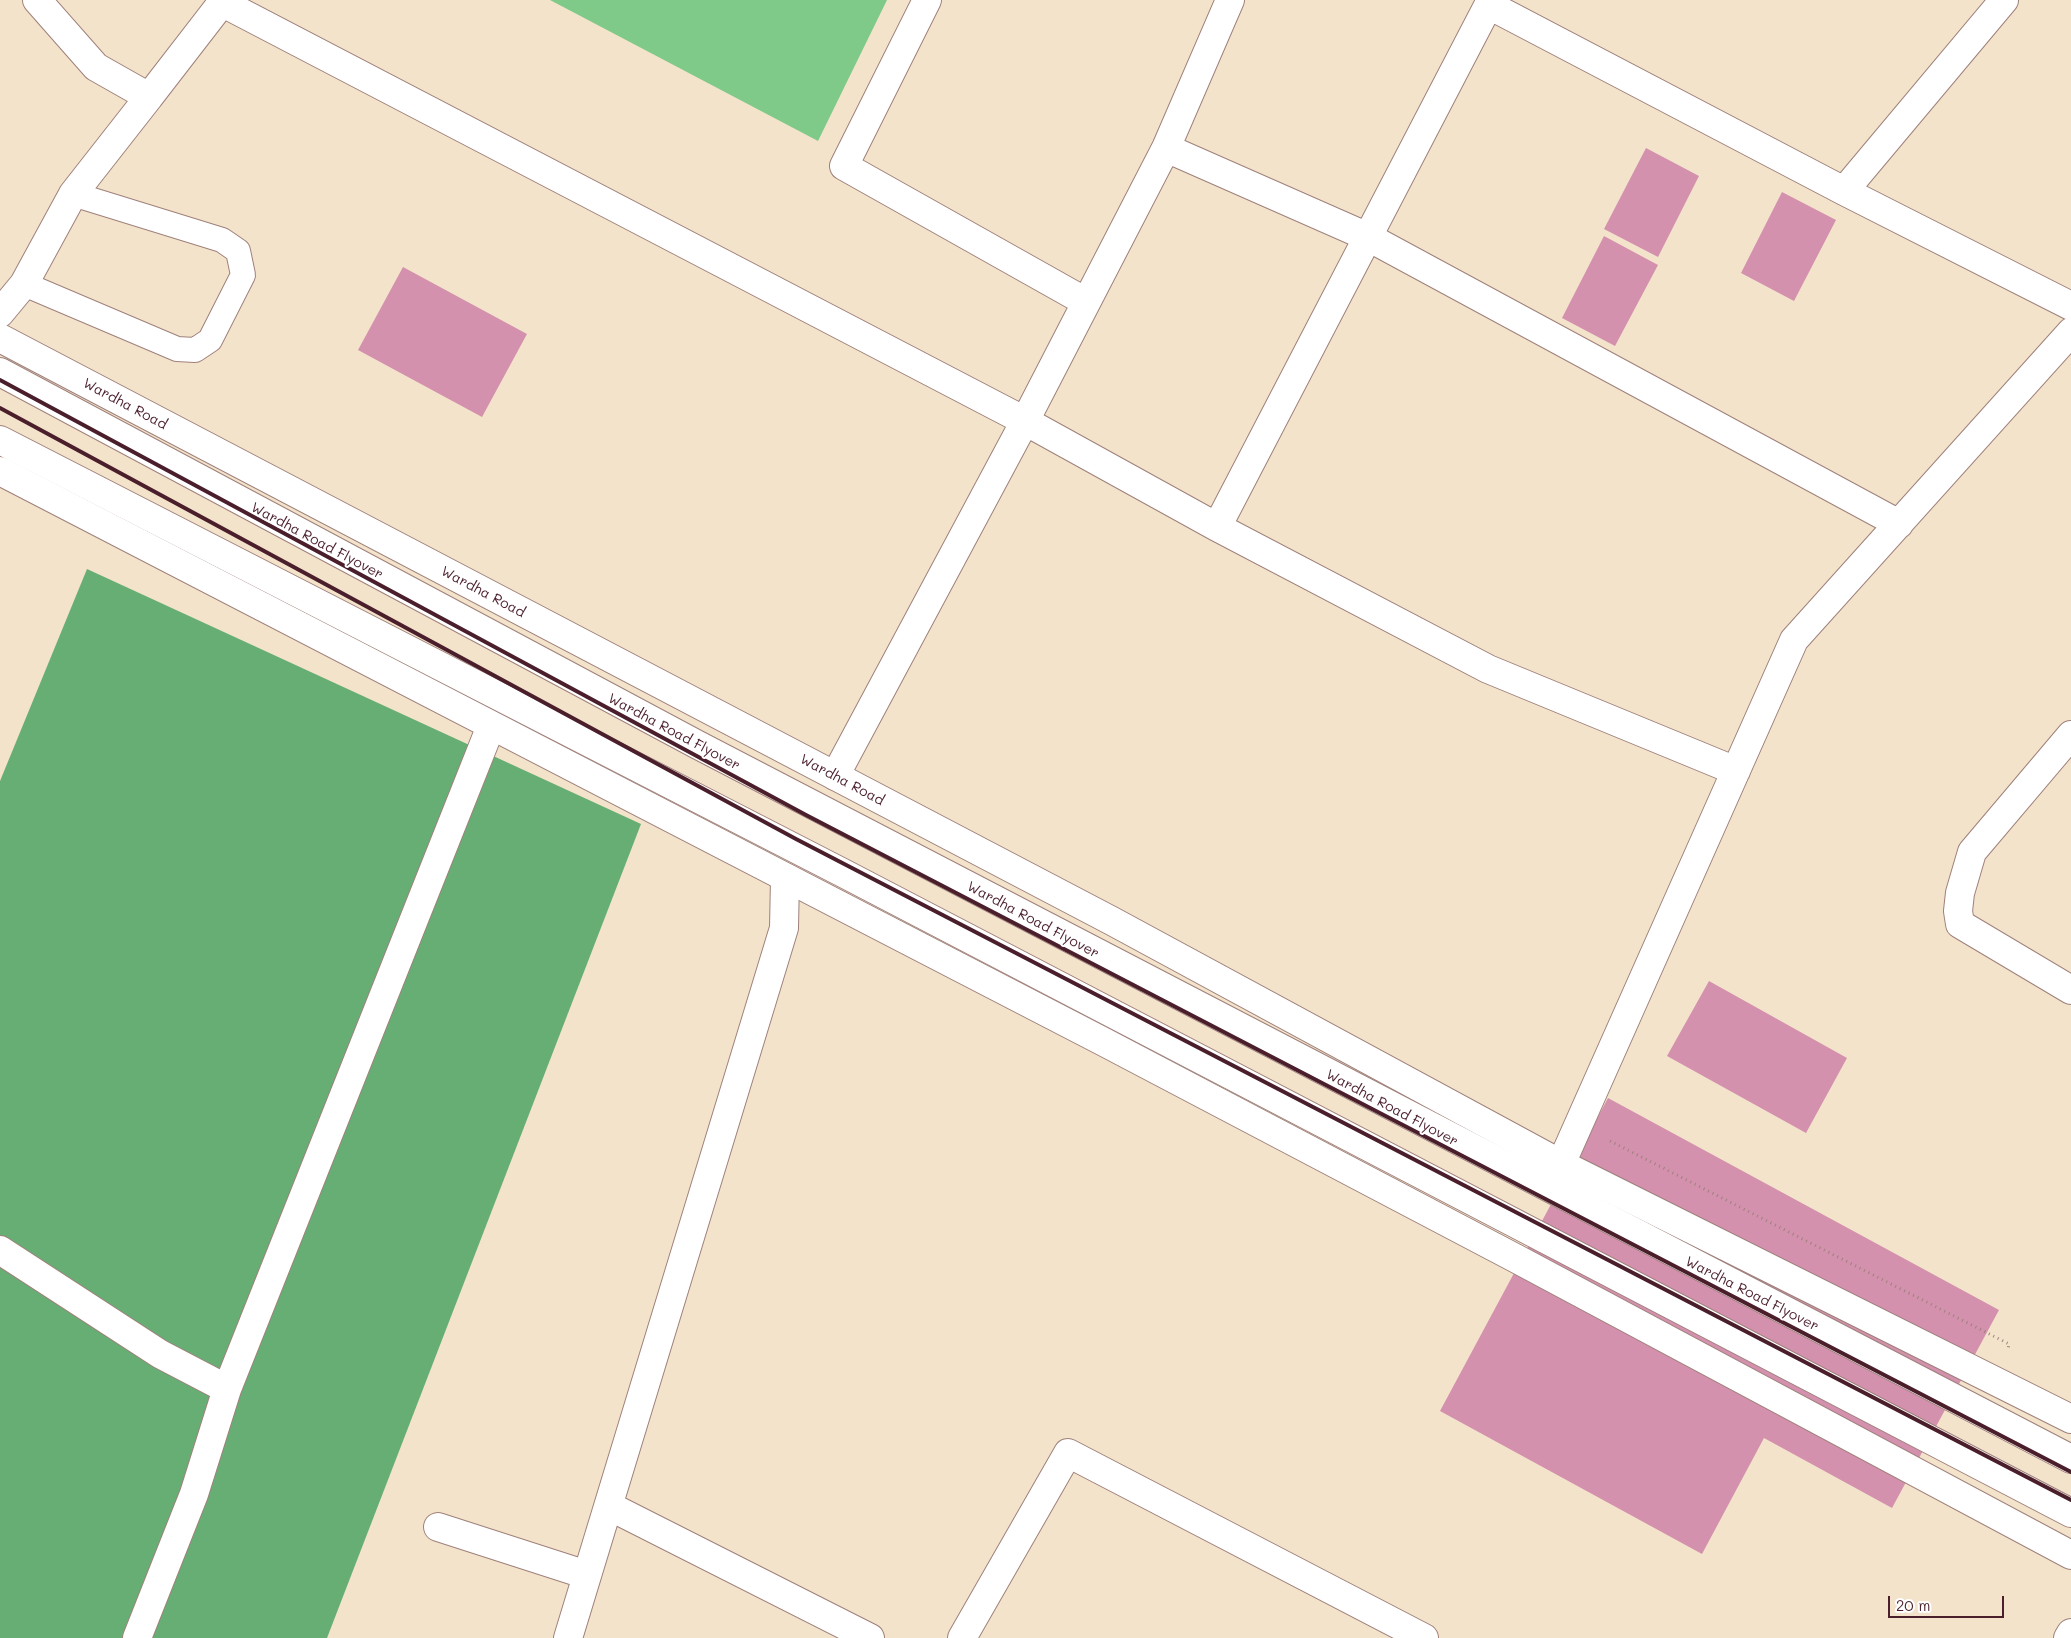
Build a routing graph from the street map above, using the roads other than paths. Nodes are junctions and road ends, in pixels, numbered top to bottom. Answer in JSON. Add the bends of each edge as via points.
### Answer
{"nodes":[{"id":1,"x":37,"y":0,"type":"edge"},
{"id":2,"x":927,"y":0,"type":"edge"},
{"id":3,"x":1230,"y":0,"type":"edge"},
{"id":4,"x":2004,"y":0,"type":"edge"},
{"id":5,"x":224,"y":1,"type":"edge"},
{"id":6,"x":1490,"y":3,"type":"edge"},
{"id":7,"x":149,"y":97,"type":"junction"},
{"id":8,"x":1166,"y":148,"type":"junction"},
{"id":9,"x":1844,"y":191,"type":"junction"},
{"id":10,"x":73,"y":194,"type":"junction"},
{"id":11,"x":1368,"y":237,"type":"junction"},
{"id":12,"x":24,"y":284,"type":"junction"},
{"id":13,"x":1086,"y":302,"type":"junction"},
{"id":14,"x":2071,"y":306,"type":"edge"},
{"id":15,"x":0,"y":313,"type":"edge"},
{"id":16,"x":2071,"y":332,"type":"edge"},
{"id":17,"x":0,"y":338,"type":"edge"},
{"id":18,"x":0,"y":372,"type":"edge"},
{"id":19,"x":1025,"y":421,"type":"junction"},
{"id":20,"x":0,"y":440,"type":"edge"},
{"id":21,"x":0,"y":471,"type":"edge"},
{"id":22,"x":1898,"y":524,"type":"junction"},
{"id":23,"x":1217,"y":527,"type":"junction"},
{"id":24,"x":491,"y":726,"type":"junction"},
{"id":25,"x":2071,"y":735,"type":"edge"},
{"id":26,"x":1736,"y":771,"type":"junction"},
{"id":27,"x":835,"y":776,"type":"junction"},
{"id":28,"x":785,"y":878,"type":"junction"},
{"id":29,"x":2071,"y":990,"type":"edge"},
{"id":30,"x":1561,"y":1164,"type":"junction"},
{"id":31,"x":0,"y":1250,"type":"edge"},
{"id":32,"x":227,"y":1389,"type":"junction"},
{"id":33,"x":2071,"y":1419,"type":"edge"},
{"id":34,"x":2071,"y":1459,"type":"edge"},
{"id":35,"x":609,"y":1506,"type":"junction"},
{"id":36,"x":2071,"y":1513,"type":"edge"},
{"id":37,"x":438,"y":1527,"type":"dead end"},
{"id":38,"x":2071,"y":1555,"type":"edge"},
{"id":39,"x":588,"y":1575,"type":"junction"},
{"id":40,"x":843,"y":1631,"type":"edge"},
{"id":41,"x":2071,"y":1633,"type":"edge"},
{"id":42,"x":138,"y":1638,"type":"edge"},
{"id":43,"x":568,"y":1638,"type":"edge"},
{"id":44,"x":870,"y":1638,"type":"edge"},
{"id":45,"x":962,"y":1638,"type":"edge"},
{"id":46,"x":1424,"y":1638,"type":"edge"},
{"id":47,"x":2068,"y":1638,"type":"edge"}],
"edges":[{"from":1,"to":7,"type":"main road","via":[[96,67]]},
{"from":2,"to":13,"type":"main road","via":[[844,166]]},
{"from":3,"to":8,"type":"main road"},
{"from":4,"to":9,"type":"main road"},
{"from":5,"to":7,"type":"main road"},
{"from":5,"to":19,"type":"main road"},
{"from":6,"to":9,"type":"main road"},
{"from":6,"to":11,"type":"main road"},
{"from":7,"to":10,"type":"main road"},
{"from":8,"to":11,"type":"main road"},
{"from":8,"to":13,"type":"main road"},
{"from":9,"to":14,"type":"main road"},
{"from":10,"to":12,"type":"main road"},
{"from":10,"to":12,"type":"lane","via":[[222,240],[238,251],[244,275],[210,340],[195,350],[177,349]]},
{"from":11,"to":22,"type":"main road"},
{"from":11,"to":23,"type":"main road"},
{"from":12,"to":15,"type":"main road"},
{"from":13,"to":19,"type":"main road"},
{"from":16,"to":22,"type":"main road"},
{"from":17,"to":27,"type":"main road","name":"Wardha Road"},
{"from":18,"to":34,"type":"main road","name":"Wardha Road Flyover","via":[[698,746]]},
{"from":19,"to":23,"type":"main road"},
{"from":19,"to":27,"type":"main road"},
{"from":20,"to":36,"type":"main road","via":[[845,874]]},
{"from":21,"to":24,"type":"main road"},
{"from":22,"to":26,"type":"main road","via":[[1794,640]]},
{"from":23,"to":26,"type":"main road","via":[[1488,669]]},
{"from":24,"to":28,"type":"main road"},
{"from":24,"to":32,"type":"main road"},
{"from":25,"to":29,"type":"main road","via":[[1972,852],[1958,911],[1960,924]]},
{"from":26,"to":30,"type":"main road"},
{"from":27,"to":30,"type":"main road","name":"Wardha Road","via":[[1112,921]]},
{"from":28,"to":35,"type":"main road","via":[[784,928]]},
{"from":28,"to":38,"type":"main road","via":[[1104,1042]]},
{"from":30,"to":33,"type":"main road","name":"Wardha Road"},
{"from":31,"to":32,"type":"main road","via":[[160,1354]]},
{"from":32,"to":42,"type":"main road","via":[[194,1494]]},
{"from":35,"to":39,"type":"main road"},
{"from":35,"to":40,"type":"main road"},
{"from":37,"to":39,"type":"main road"},
{"from":39,"to":43,"type":"main road"},
{"from":40,"to":44,"type":"main road"},
{"from":41,"to":47,"type":"main road"},
{"from":45,"to":46,"type":"main road","via":[[1068,1453]]}]}
